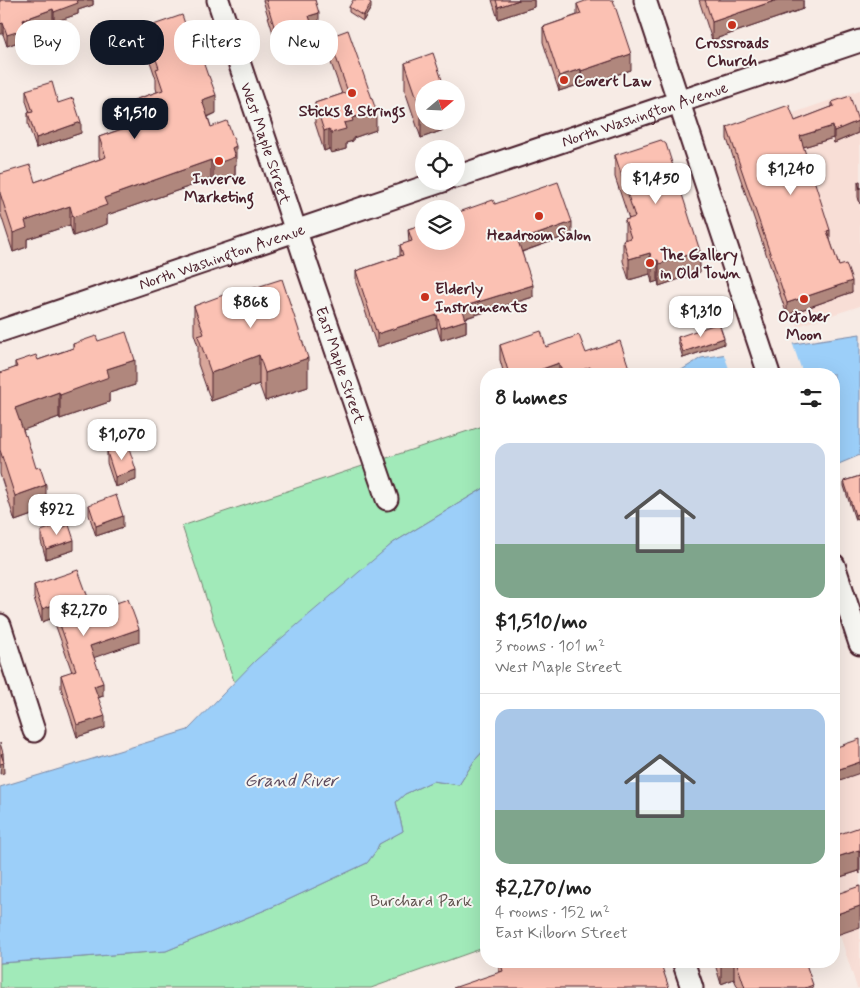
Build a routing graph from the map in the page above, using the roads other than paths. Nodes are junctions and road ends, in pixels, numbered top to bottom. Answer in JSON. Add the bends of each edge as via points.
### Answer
{"nodes":[{"id":1,"x":218,"y":0,"type":"edge"},
{"id":2,"x":646,"y":0,"type":"edge"},
{"id":3,"x":860,"y":41,"type":"edge"},
{"id":4,"x":680,"y":102,"type":"junction"},
{"id":5,"x":465,"y":174,"type":"edge"},
{"id":6,"x":417,"y":190,"type":"edge"},
{"id":7,"x":296,"y":231,"type":"junction"},
{"id":8,"x":0,"y":331,"type":"edge"},
{"id":9,"x":767,"y":368,"type":"edge"},
{"id":10,"x":387,"y":499,"type":"dead end"},
{"id":11,"x":840,"y":584,"type":"edge"},
{"id":12,"x":0,"y":625,"type":"edge"},
{"id":13,"x":860,"y":644,"type":"edge"},
{"id":14,"x":34,"y":731,"type":"dead end"},
{"id":15,"x":685,"y":968,"type":"edge"},
{"id":16,"x":692,"y":988,"type":"edge"}],
"edges":[{"from":1,"to":7,"type":"street","name":"West Maple Street"},
{"from":2,"to":4,"type":"street"},
{"from":3,"to":4,"type":"street","name":"North Washington Avenue"},
{"from":4,"to":5,"type":"street","name":"North Washington Avenue"},
{"from":4,"to":9,"type":"street"},
{"from":6,"to":7,"type":"street","name":"North Washington Avenue"},
{"from":7,"to":8,"type":"street","name":"North Washington Avenue"},
{"from":7,"to":10,"type":"street","name":"East Maple Street"},
{"from":11,"to":13,"type":"street"},
{"from":12,"to":14,"type":"street"},
{"from":15,"to":16,"type":"street"}]}
